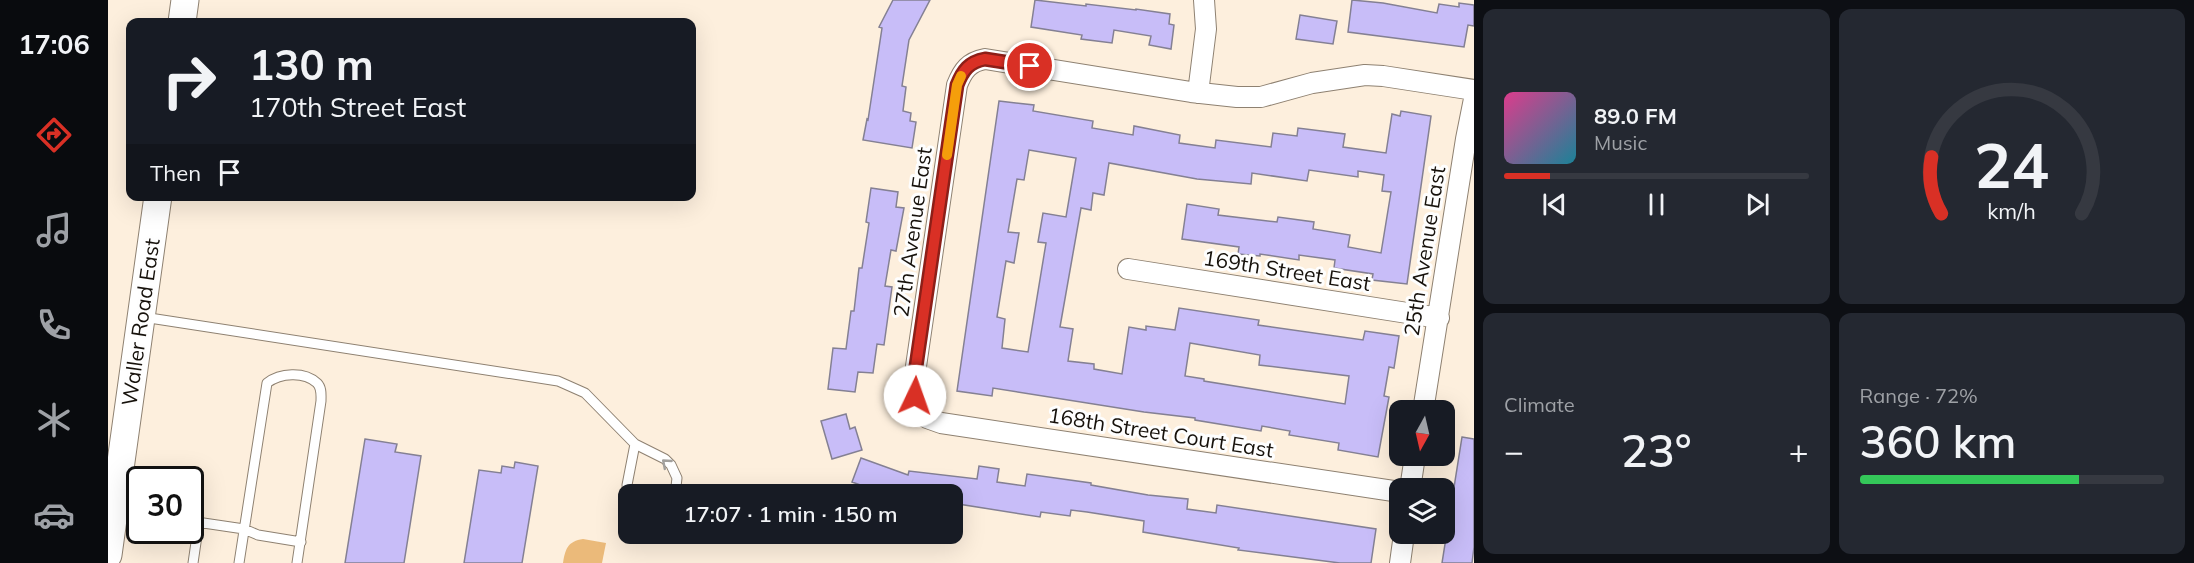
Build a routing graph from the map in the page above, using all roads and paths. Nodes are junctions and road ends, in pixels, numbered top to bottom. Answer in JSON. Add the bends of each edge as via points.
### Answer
{"nodes":[{"id":1,"x":186,"y":0,"type":"edge"},
{"id":2,"x":1204,"y":0,"type":"edge"},
{"id":3,"x":183,"y":18,"type":"edge"},
{"id":4,"x":1474,"y":90,"type":"edge"},
{"id":5,"x":1198,"y":93,"type":"junction"},
{"id":6,"x":1474,"y":99,"type":"edge"},
{"id":7,"x":157,"y":201,"type":"edge"},
{"id":8,"x":1128,"y":269,"type":"dead end"},
{"id":9,"x":141,"y":317,"type":"junction"},
{"id":10,"x":1439,"y":318,"type":"junction"},
{"id":11,"x":1425,"y":400,"type":"edge"},
{"id":12,"x":921,"y":410,"type":"joint"},
{"id":13,"x":635,"y":444,"type":"junction"},
{"id":14,"x":113,"y":475,"type":"edge"},
{"id":15,"x":627,"y":484,"type":"edge"},
{"id":16,"x":676,"y":484,"type":"edge"},
{"id":17,"x":1389,"y":490,"type":"edge"},
{"id":18,"x":126,"y":509,"type":"edge"},
{"id":19,"x":126,"y":514,"type":"edge"},
{"id":20,"x":204,"y":523,"type":"edge"},
{"id":21,"x":244,"y":529,"type":"junction"},
{"id":22,"x":301,"y":542,"type":"junction"},
{"id":23,"x":193,"y":544,"type":"edge"},
{"id":24,"x":1403,"y":544,"type":"edge"},
{"id":25,"x":108,"y":555,"type":"edge"},
{"id":26,"x":193,"y":563,"type":"edge"},
{"id":27,"x":239,"y":563,"type":"edge"},
{"id":28,"x":297,"y":563,"type":"edge"},
{"id":29,"x":1400,"y":563,"type":"edge"}],
"edges":[{"from":1,"to":3,"type":"street"},
{"from":2,"to":5,"type":"street","via":[[1206,28]]},
{"from":4,"to":5,"type":"street","via":[[1365,75],[1312,83],[1261,97]]},
{"from":5,"to":12,"type":"street","name":"27th Avenue East","via":[[985,59],[970,64],[957,85],[916,368],[915,396]]},
{"from":6,"to":10,"type":"street","name":"25th Avenue East"},
{"from":7,"to":9,"type":"street","name":"Waller Road East"},
{"from":8,"to":10,"type":"street","name":"169th Street East"},
{"from":9,"to":13,"type":"lane","via":[[558,381],[585,393]]},
{"from":9,"to":14,"type":"street","name":"Waller Road East"},
{"from":10,"to":11,"type":"street","name":"25th Avenue East"},
{"from":12,"to":17,"type":"street","name":"168th Street Court East","via":[[927,418],[941,423]]},
{"from":13,"to":15,"type":"lane"},
{"from":16,"to":13,"type":"lane","one_way":true,"via":[[677,478],[665,459]]},
{"from":14,"to":18,"type":"street","name":"Waller Road East"},
{"from":19,"to":25,"type":"street","name":"Waller Road East"},
{"from":20,"to":21,"type":"lane"},
{"from":21,"to":22,"type":"lane"},
{"from":21,"to":22,"type":"lane","via":[[267,383],[280,375],[308,378],[318,384],[321,401]]},
{"from":21,"to":27,"type":"lane"},
{"from":22,"to":28,"type":"lane"},
{"from":23,"to":26,"type":"lane"},
{"from":24,"to":29,"type":"street"}]}
